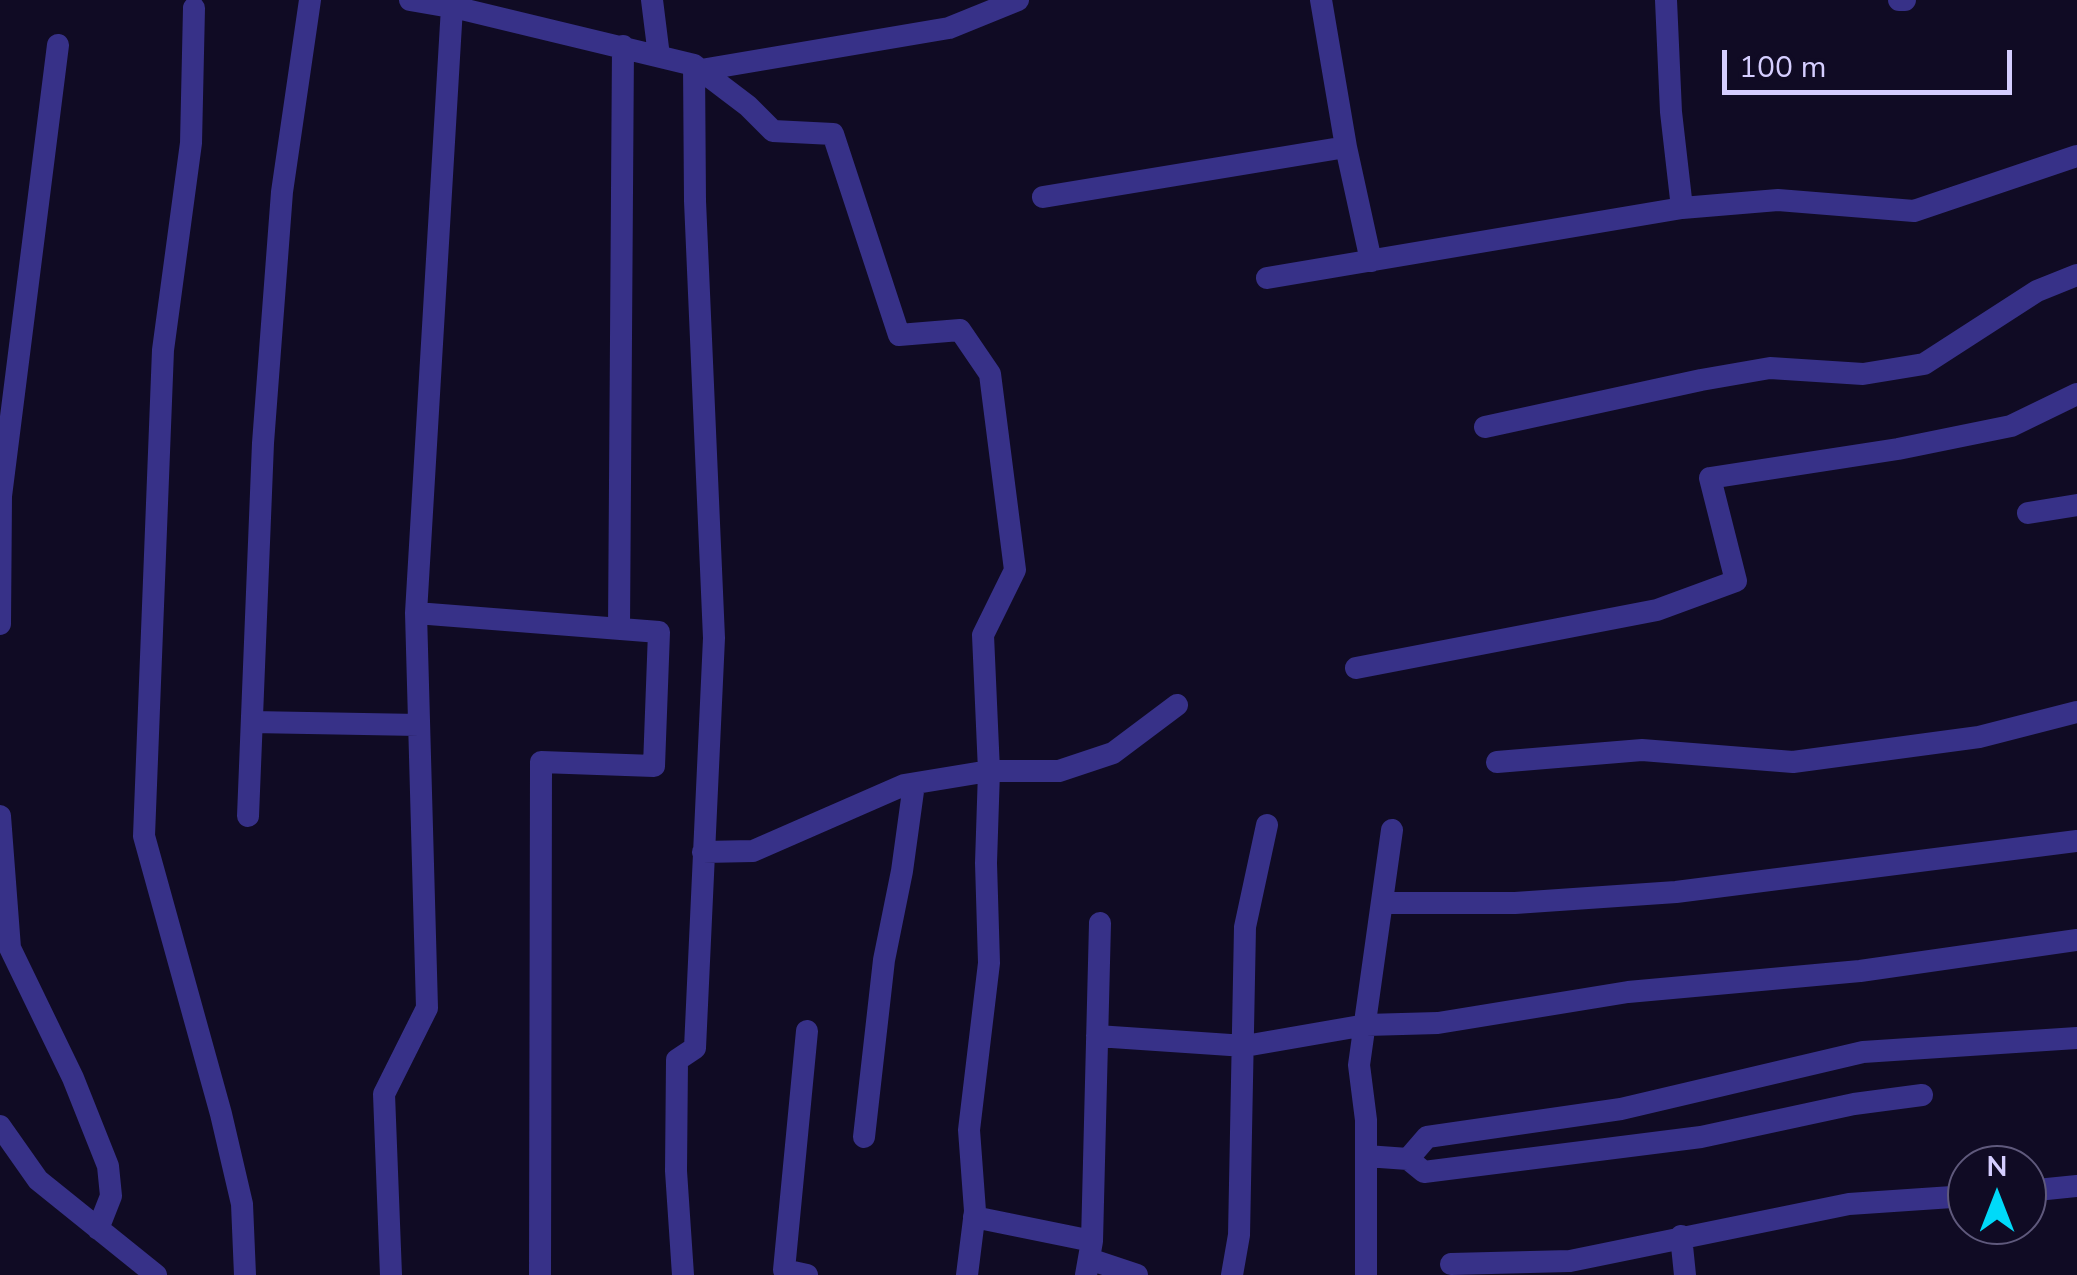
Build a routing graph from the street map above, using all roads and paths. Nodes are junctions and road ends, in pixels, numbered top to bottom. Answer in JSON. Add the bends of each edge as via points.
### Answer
{"nodes":[{"id":1,"x":310,"y":0,"type":"edge"},
{"id":2,"x":410,"y":0,"type":"edge"},
{"id":3,"x":652,"y":0,"type":"edge"},
{"id":4,"x":1018,"y":0,"type":"edge"},
{"id":5,"x":1321,"y":0,"type":"edge"},
{"id":6,"x":1666,"y":0,"type":"edge"},
{"id":7,"x":459,"y":5,"type":"edge"},
{"id":8,"x":194,"y":8,"type":"dead end"},
{"id":9,"x":58,"y":45,"type":"dead end"},
{"id":10,"x":623,"y":46,"type":"junction"},
{"id":11,"x":659,"y":56,"type":"junction"},
{"id":12,"x":698,"y":68,"type":"junction"},
{"id":13,"x":1346,"y":147,"type":"junction"},
{"id":14,"x":2077,"y":156,"type":"edge"},
{"id":15,"x":1043,"y":197,"type":"dead end"},
{"id":16,"x":1682,"y":208,"type":"junction"},
{"id":17,"x":1371,"y":261,"type":"junction"},
{"id":18,"x":2077,"y":275,"type":"edge"},
{"id":19,"x":1267,"y":278,"type":"dead end"},
{"id":20,"x":2077,"y":394,"type":"edge"},
{"id":21,"x":1485,"y":428,"type":"dead end"},
{"id":22,"x":2077,"y":504,"type":"edge"},
{"id":23,"x":2028,"y":513,"type":"dead end"},
{"id":24,"x":416,"y":613,"type":"junction"},
{"id":25,"x":0,"y":624,"type":"edge"},
{"id":26,"x":618,"y":628,"type":"junction"},
{"id":27,"x":1356,"y":668,"type":"dead end"},
{"id":28,"x":1177,"y":705,"type":"dead end"},
{"id":29,"x":2077,"y":712,"type":"edge"},
{"id":30,"x":252,"y":722,"type":"junction"},
{"id":31,"x":419,"y":725,"type":"junction"},
{"id":32,"x":1497,"y":762,"type":"dead end"},
{"id":33,"x":989,"y":771,"type":"junction"},
{"id":34,"x":914,"y":784,"type":"junction"},
{"id":35,"x":0,"y":816,"type":"edge"},
{"id":36,"x":248,"y":816,"type":"dead end"},
{"id":37,"x":1267,"y":825,"type":"dead end"},
{"id":38,"x":1392,"y":830,"type":"dead end"},
{"id":39,"x":2077,"y":841,"type":"edge"},
{"id":40,"x":703,"y":852,"type":"junction"},
{"id":41,"x":1383,"y":903,"type":"junction"},
{"id":42,"x":1100,"y":923,"type":"dead end"},
{"id":43,"x":2077,"y":940,"type":"edge"},
{"id":44,"x":1366,"y":1024,"type":"junction"},
{"id":45,"x":807,"y":1031,"type":"dead end"},
{"id":46,"x":1097,"y":1036,"type":"junction"},
{"id":47,"x":2077,"y":1038,"type":"edge"},
{"id":48,"x":1244,"y":1046,"type":"junction"},
{"id":49,"x":1922,"y":1096,"type":"dead end"},
{"id":50,"x":0,"y":1126,"type":"edge"},
{"id":51,"x":864,"y":1137,"type":"dead end"},
{"id":52,"x":1366,"y":1156,"type":"junction"},
{"id":53,"x":1408,"y":1159,"type":"junction"},
{"id":54,"x":2077,"y":1186,"type":"edge"},
{"id":55,"x":2047,"y":1190,"type":"edge"},
{"id":56,"x":1947,"y":1197,"type":"edge"},
{"id":57,"x":974,"y":1217,"type":"junction"},
{"id":58,"x":98,"y":1229,"type":"junction"},
{"id":59,"x":1681,"y":1236,"type":"junction"},
{"id":60,"x":1089,"y":1258,"type":"edge"},
{"id":61,"x":1451,"y":1264,"type":"dead end"},
{"id":62,"x":156,"y":1275,"type":"edge"},
{"id":63,"x":244,"y":1275,"type":"edge"},
{"id":64,"x":391,"y":1275,"type":"edge"},
{"id":65,"x":540,"y":1275,"type":"edge"},
{"id":66,"x":683,"y":1275,"type":"edge"},
{"id":67,"x":808,"y":1275,"type":"edge"},
{"id":68,"x":967,"y":1275,"type":"edge"},
{"id":69,"x":1137,"y":1275,"type":"edge"},
{"id":70,"x":1232,"y":1275,"type":"edge"},
{"id":71,"x":1366,"y":1275,"type":"edge"},
{"id":72,"x":1686,"y":1275,"type":"edge"}],
"edges":[{"from":1,"to":30,"type":"street","via":[[282,192]]},
{"from":2,"to":7,"type":"street"},
{"from":3,"to":11,"type":"street"},
{"from":4,"to":12,"type":"street","via":[[949,28]]},
{"from":5,"to":13,"type":"street"},
{"from":6,"to":16,"type":"street"},
{"from":7,"to":10,"type":"street"},
{"from":7,"to":24,"type":"street"},
{"from":8,"to":63,"type":"street","via":[[190,143],[163,350],[144,836],[226,1132],[242,1204]]},
{"from":9,"to":25,"type":"street","via":[[0,496]]},
{"from":10,"to":11,"type":"street"},
{"from":10,"to":26,"type":"street"},
{"from":11,"to":12,"type":"street"},
{"from":12,"to":33,"type":"street","via":[[772,131],[833,134],[899,335],[960,330],[990,374],[1015,570],[983,635]]},
{"from":12,"to":40,"type":"street","via":[[696,202],[714,638]]},
{"from":13,"to":15,"type":"street"},
{"from":13,"to":17,"type":"street"},
{"from":14,"to":16,"type":"street","via":[[1914,211],[1778,200]]},
{"from":16,"to":17,"type":"street"},
{"from":17,"to":19,"type":"street"},
{"from":18,"to":21,"type":"street","via":[[2037,290],[1924,364],[1863,374],[1770,368]]},
{"from":20,"to":27,"type":"street","via":[[2011,426],[1710,478],[1736,581],[1658,610]]},
{"from":22,"to":23,"type":"street"},
{"from":24,"to":26,"type":"street"},
{"from":24,"to":31,"type":"street"},
{"from":26,"to":65,"type":"street","via":[[658,632],[654,766],[541,762]]},
{"from":28,"to":33,"type":"street","via":[[1112,753],[1059,771]]},
{"from":29,"to":32,"type":"street","via":[[1979,737],[1793,762],[1642,750]]},
{"from":30,"to":31,"type":"street"},
{"from":30,"to":36,"type":"street"},
{"from":31,"to":64,"type":"street","via":[[427,1008],[384,1094]]},
{"from":33,"to":34,"type":"street"},
{"from":33,"to":57,"type":"street","via":[[989,963],[969,1130]]},
{"from":34,"to":40,"type":"street","via":[[753,851]]},
{"from":34,"to":51,"type":"street","via":[[884,960]]},
{"from":35,"to":58,"type":"street","via":[[10,948],[108,1166],[111,1196]]},
{"from":37,"to":48,"type":"street","via":[[1246,928]]},
{"from":38,"to":41,"type":"street"},
{"from":39,"to":41,"type":"street","via":[[1676,892],[1516,904]]},
{"from":40,"to":66,"type":"street","via":[[696,1048],[677,1060]]},
{"from":41,"to":44,"type":"street"},
{"from":42,"to":46,"type":"street"},
{"from":43,"to":44,"type":"street","via":[[1860,971],[1628,992],[1438,1023]]},
{"from":44,"to":48,"type":"street"},
{"from":44,"to":52,"type":"street","via":[[1360,1064]]},
{"from":45,"to":67,"type":"street","via":[[784,1270]]},
{"from":46,"to":48,"type":"street"},
{"from":46,"to":60,"type":"street"},
{"from":47,"to":53,"type":"street","via":[[1863,1052],[1620,1109],[1428,1137]]},
{"from":48,"to":70,"type":"street"},
{"from":49,"to":53,"type":"street","via":[[1700,1137],[1424,1172]]},
{"from":50,"to":58,"type":"street","via":[[38,1180]]},
{"from":52,"to":53,"type":"street"},
{"from":52,"to":71,"type":"street"},
{"from":54,"to":55,"type":"street"},
{"from":56,"to":59,"type":"street","via":[[1849,1204]]},
{"from":57,"to":60,"type":"street"},
{"from":57,"to":68,"type":"street"},
{"from":58,"to":62,"type":"street"},
{"from":59,"to":61,"type":"street","via":[[1570,1261]]},
{"from":59,"to":72,"type":"street"},
{"from":60,"to":69,"type":"street"}]}
